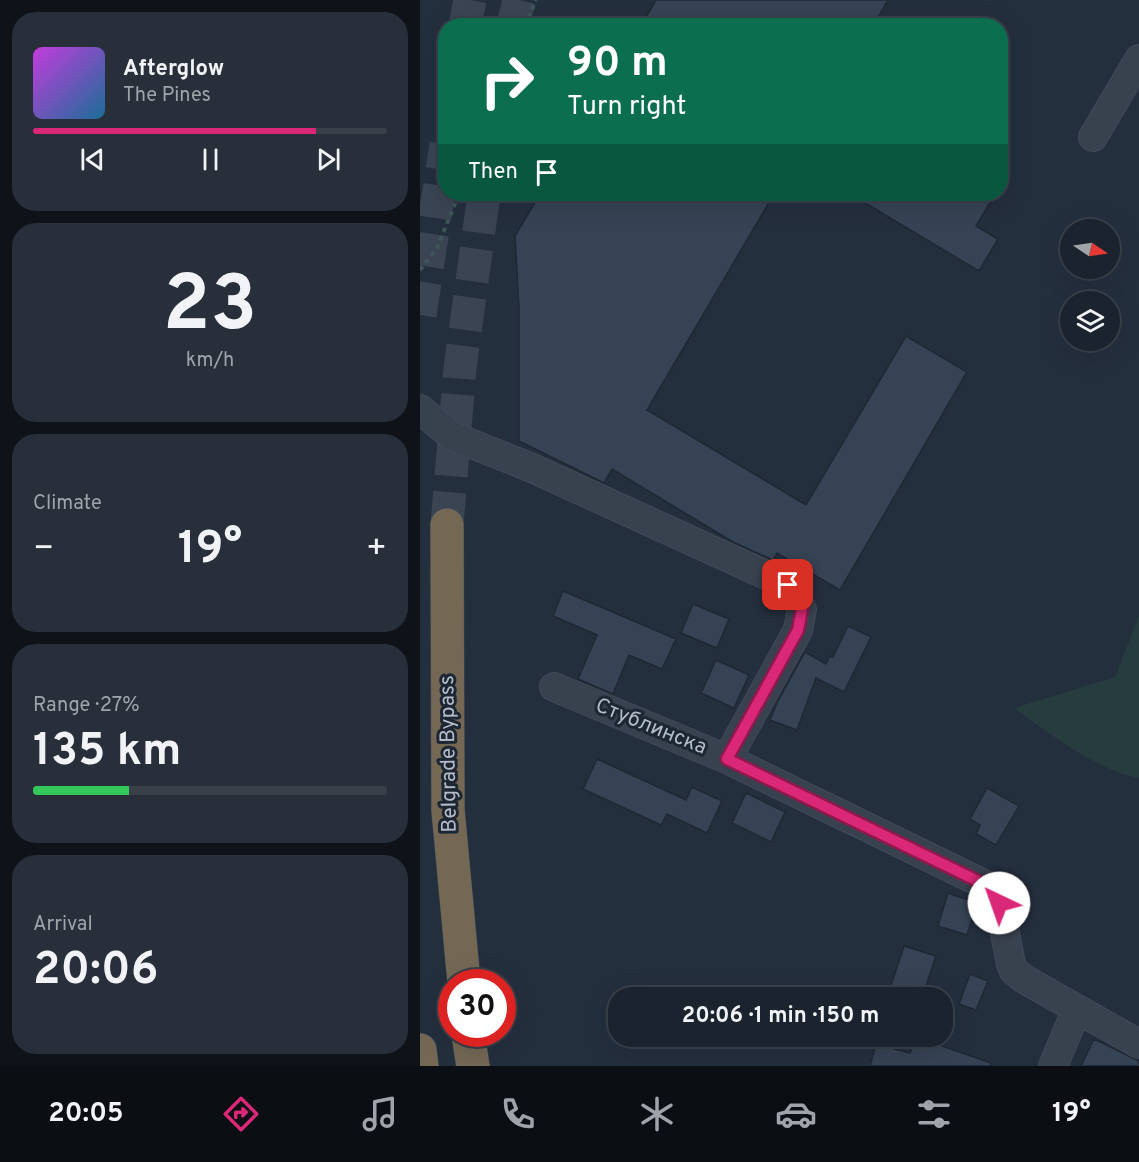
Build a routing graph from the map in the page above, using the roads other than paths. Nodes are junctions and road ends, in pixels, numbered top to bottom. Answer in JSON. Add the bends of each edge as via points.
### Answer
{"nodes":[{"id":1,"x":1139,"y":59,"type":"edge"},
{"id":2,"x":1093,"y":137,"type":"dead end"},
{"id":3,"x":420,"y":409,"type":"edge"},
{"id":4,"x":447,"y":525,"type":"tunnel mouth"},
{"id":5,"x":554,"y":687,"type":"dead end"},
{"id":6,"x":727,"y":759,"type":"junction"},
{"id":7,"x":463,"y":969,"type":"edge"},
{"id":8,"x":1077,"y":1009,"type":"junction"},
{"id":9,"x":1139,"y":1044,"type":"edge"},
{"id":10,"x":470,"y":1047,"type":"edge"},
{"id":11,"x":420,"y":1050,"type":"edge"},
{"id":12,"x":422,"y":1066,"type":"edge"},
{"id":13,"x":472,"y":1066,"type":"edge"},
{"id":14,"x":1053,"y":1066,"type":"edge"}],
"edges":[{"from":1,"to":2,"type":"street"},
{"from":3,"to":6,"type":"street","via":[[452,436],[532,468],[788,585],[802,609],[798,630]]},
{"from":4,"to":7,"type":"highway","name":"Belgrade Bypass","via":[[448,810]]},
{"from":5,"to":6,"type":"street","name":"Стублинска"},
{"from":6,"to":8,"type":"street","name":"Стублинска","via":[[986,885],[999,903],[1014,971]]},
{"from":8,"to":9,"type":"street","name":"Стублинска"},
{"from":8,"to":14,"type":"street"},
{"from":10,"to":13,"type":"highway"},
{"from":11,"to":12,"type":"highway"}]}
